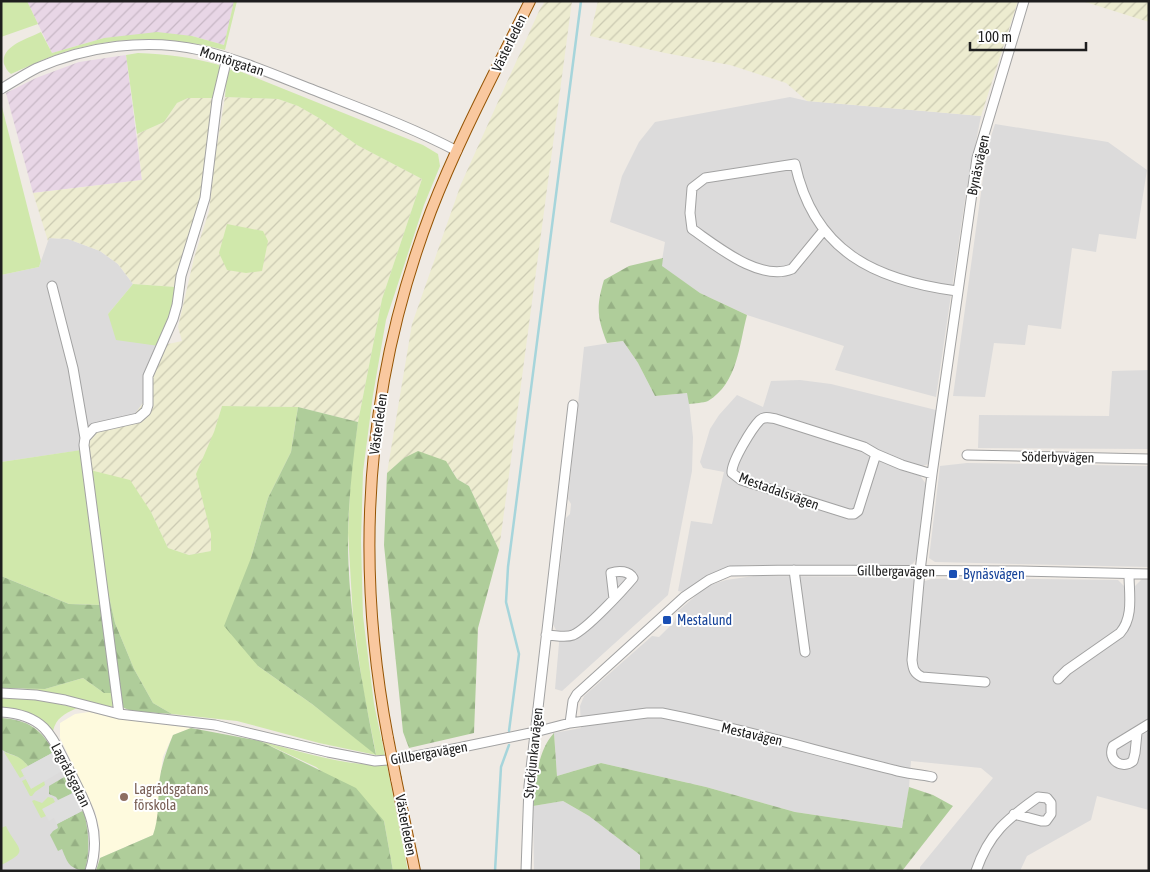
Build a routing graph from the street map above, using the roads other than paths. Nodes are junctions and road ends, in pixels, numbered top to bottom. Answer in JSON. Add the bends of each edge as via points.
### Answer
{"nodes":[{"id":1,"x":530,"y":1,"type":"edge"},
{"id":2,"x":1024,"y":1,"type":"edge"},
{"id":3,"x":227,"y":58,"type":"junction"},
{"id":4,"x":1,"y":89,"type":"edge"},
{"id":5,"x":457,"y":151,"type":"junction"},
{"id":6,"x":824,"y":230,"type":"junction"},
{"id":7,"x":52,"y":286,"type":"dead end"},
{"id":8,"x":957,"y":291,"type":"junction"},
{"id":9,"x":572,"y":405,"type":"dead end"},
{"id":10,"x":85,"y":438,"type":"junction"},
{"id":11,"x":876,"y":454,"type":"junction"},
{"id":12,"x":966,"y":455,"type":"dead end"},
{"id":13,"x":1149,"y":459,"type":"edge"},
{"id":14,"x":932,"y":474,"type":"junction"},
{"id":15,"x":794,"y":570,"type":"junction"},
{"id":16,"x":920,"y":571,"type":"junction"},
{"id":17,"x":1128,"y":574,"type":"junction"},
{"id":18,"x":1149,"y":574,"type":"edge"},
{"id":19,"x":614,"y":599,"type":"dead end"},
{"id":20,"x":546,"y":635,"type":"junction"},
{"id":21,"x":805,"y":652,"type":"dead end"},
{"id":22,"x":1058,"y":679,"type":"dead end"},
{"id":23,"x":985,"y":682,"type":"dead end"},
{"id":24,"x":1,"y":693,"type":"edge"},
{"id":25,"x":1,"y":712,"type":"edge"},
{"id":26,"x":119,"y":714,"type":"junction"},
{"id":27,"x":570,"y":723,"type":"junction"},
{"id":28,"x":1149,"y":724,"type":"edge"},
{"id":29,"x":536,"y":732,"type":"junction"},
{"id":30,"x":1136,"y":732,"type":"dead end"},
{"id":31,"x":932,"y":777,"type":"dead end"},
{"id":32,"x":1014,"y":814,"type":"dead end"},
{"id":33,"x":90,"y":871,"type":"edge"},
{"id":34,"x":415,"y":871,"type":"edge"},
{"id":35,"x":526,"y":871,"type":"edge"},
{"id":36,"x":976,"y":871,"type":"edge"}],
"edges":[{"from":1,"to":5,"type":"main road","name":"Västerleden"},
{"from":2,"to":8,"type":"street","name":"Bynäsvägen","via":[[977,158]]},
{"from":3,"to":4,"type":"street","name":"Montörgatan","via":[[173,46],[123,46],[53,62]]},
{"from":3,"to":5,"type":"street","name":"Montörgatan"},
{"from":3,"to":10,"type":"street","via":[[217,100],[205,198],[181,276],[175,312],[148,376],[146,411],[138,418],[94,428]]},
{"from":5,"to":34,"type":"main road","name":"Västerleden","bridge":true,"via":[[432,210],[407,284],[387,364],[374,450],[369,521],[369,588],[376,665]]},
{"from":6,"to":6,"type":"street","via":[[805,199],[795,164],[705,178],[692,188],[692,229],[762,270],[792,269]]},
{"from":6,"to":8,"type":"street","via":[[849,254],[874,269],[902,281]]},
{"from":7,"to":10,"type":"street","via":[[73,368]]},
{"from":8,"to":14,"type":"street","name":"Bynäsvägen"},
{"from":9,"to":20,"type":"street","name":"Styckjunkarvägen"},
{"from":10,"to":26,"type":"street"},
{"from":11,"to":11,"type":"street","name":"Mestadalsvägen","via":[[858,511],[854,514],[741,480],[732,473],[740,450],[761,419],[766,417],[864,447]]},
{"from":11,"to":14,"type":"street","name":"Mestadalsvägen"},
{"from":12,"to":13,"type":"street","name":"Söderbyvägen"},
{"from":14,"to":16,"type":"street","name":"Bynäsvägen"},
{"from":15,"to":16,"type":"street","name":"Gillbergavägen"},
{"from":15,"to":21,"type":"street"},
{"from":15,"to":27,"type":"street","name":"Gillbergavägen","via":[[730,571],[697,587],[577,694]]},
{"from":16,"to":17,"type":"street","name":"Gillbergavägen"},
{"from":16,"to":23,"type":"street","name":"Bynäsvägen","via":[[913,668],[916,674]]},
{"from":17,"to":18,"type":"street","name":"Gillbergavägen"},
{"from":17,"to":22,"type":"street","via":[[1129,613],[1125,627]]},
{"from":19,"to":20,"type":"street","via":[[575,634]]},
{"from":20,"to":29,"type":"street","name":"Styckjunkarvägen"},
{"from":24,"to":26,"type":"street","name":"Gillbergavägen","via":[[51,697]]},
{"from":25,"to":33,"type":"street","name":"Lagrådsgatan","via":[[36,722],[56,745],[92,820],[94,843]]},
{"from":26,"to":29,"type":"street","name":"Gillbergavägen","via":[[215,725],[376,761]]},
{"from":27,"to":29,"type":"street","name":"Gillbergavägen"},
{"from":27,"to":31,"type":"street","name":"Mestavägen","via":[[662,713]]},
{"from":28,"to":30,"type":"street"},
{"from":29,"to":35,"type":"street","name":"Styckjunkarvägen","via":[[529,786]]},
{"from":32,"to":36,"type":"street","via":[[990,841]]}]}
